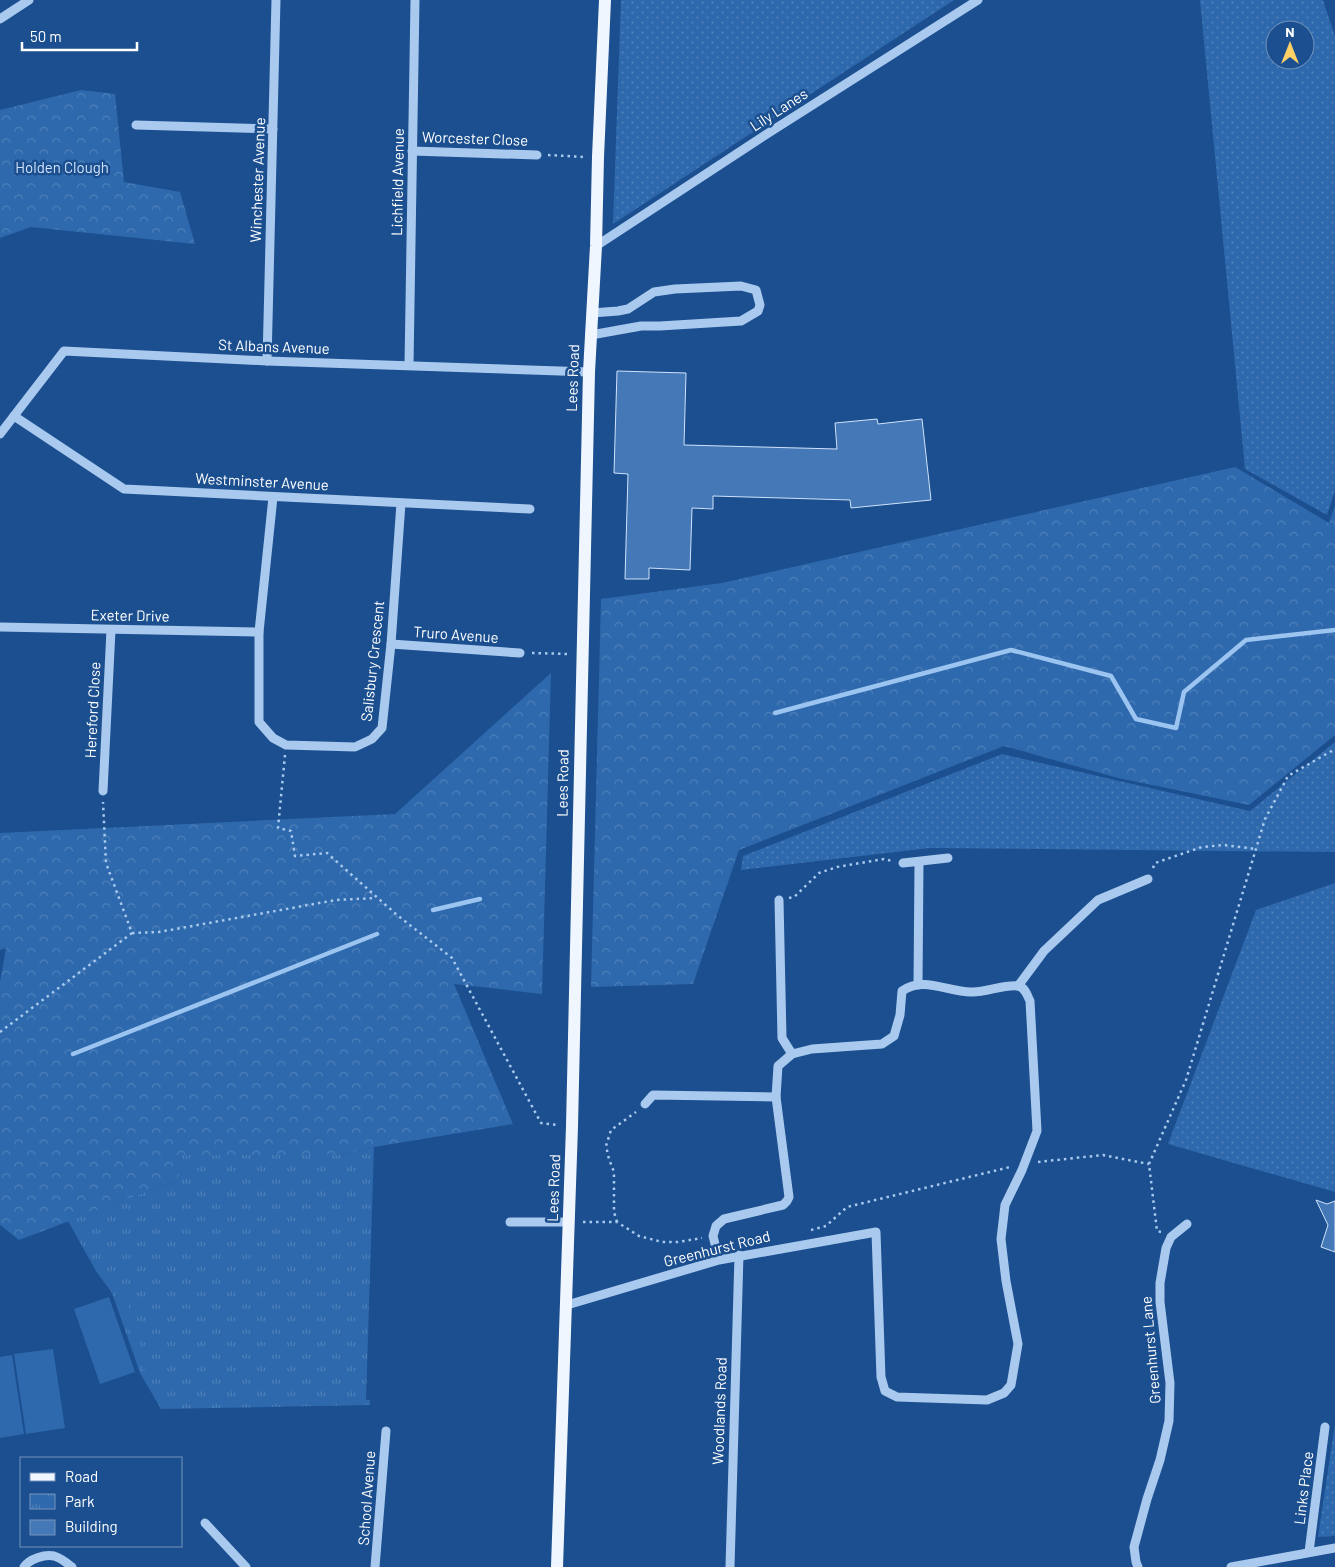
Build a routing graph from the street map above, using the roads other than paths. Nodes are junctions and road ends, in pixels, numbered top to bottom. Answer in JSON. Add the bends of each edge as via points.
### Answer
{"nodes":[{"id":1,"x":30,"y":0,"type":"edge"},
{"id":2,"x":276,"y":0,"type":"edge"},
{"id":3,"x":415,"y":0,"type":"edge"},
{"id":4,"x":605,"y":0,"type":"edge"},
{"id":5,"x":978,"y":0,"type":"edge"},
{"id":6,"x":0,"y":19,"type":"edge"},
{"id":7,"x":136,"y":125,"type":"dead end"},
{"id":8,"x":273,"y":129,"type":"junction"},
{"id":9,"x":412,"y":152,"type":"junction"},
{"id":10,"x":537,"y":155,"type":"road end"},
{"id":11,"x":596,"y":246,"type":"junction"},
{"id":12,"x":592,"y":313,"type":"junction"},
{"id":13,"x":591,"y":335,"type":"junction"},
{"id":14,"x":267,"y":361,"type":"junction"},
{"id":15,"x":409,"y":365,"type":"junction"},
{"id":16,"x":588,"y":372,"type":"junction"},
{"id":17,"x":14,"y":416,"type":"junction"},
{"id":18,"x":0,"y":434,"type":"edge"},
{"id":19,"x":273,"y":497,"type":"junction"},
{"id":20,"x":401,"y":503,"type":"junction"},
{"id":21,"x":530,"y":509,"type":"dead end"},
{"id":22,"x":0,"y":627,"type":"edge"},
{"id":23,"x":111,"y":630,"type":"junction"},
{"id":24,"x":259,"y":632,"type":"junction"},
{"id":25,"x":391,"y":644,"type":"junction"},
{"id":26,"x":520,"y":653,"type":"dead end"},
{"id":27,"x":103,"y":791,"type":"road end"},
{"id":28,"x":948,"y":858,"type":"dead end"},
{"id":29,"x":919,"y":862,"type":"junction"},
{"id":30,"x":903,"y":864,"type":"road end"},
{"id":31,"x":1148,"y":878,"type":"road end"},
{"id":32,"x":780,"y":900,"type":"road end"},
{"id":33,"x":918,"y":985,"type":"junction"},
{"id":34,"x":1018,"y":986,"type":"junction"},
{"id":35,"x":792,"y":1054,"type":"junction"},
{"id":36,"x":776,"y":1097,"type":"junction"},
{"id":37,"x":645,"y":1104,"type":"road end"},
{"id":38,"x":510,"y":1222,"type":"dead end"},
{"id":39,"x":569,"y":1222,"type":"junction"},
{"id":40,"x":1187,"y":1224,"type":"dead end"},
{"id":41,"x":739,"y":1255,"type":"junction"},
{"id":42,"x":719,"y":1260,"type":"junction"},
{"id":43,"x":567,"y":1304,"type":"junction"},
{"id":44,"x":1325,"y":1426,"type":"dead end"},
{"id":45,"x":386,"y":1431,"type":"dead end"},
{"id":46,"x":204,"y":1523,"type":"dead end"},
{"id":47,"x":1335,"y":1548,"type":"edge"},
{"id":48,"x":1309,"y":1552,"type":"junction"},
{"id":49,"x":24,"y":1567,"type":"edge"},
{"id":50,"x":72,"y":1567,"type":"edge"},
{"id":51,"x":246,"y":1567,"type":"edge"},
{"id":52,"x":375,"y":1567,"type":"edge"},
{"id":53,"x":557,"y":1567,"type":"edge"},
{"id":54,"x":730,"y":1567,"type":"edge"},
{"id":55,"x":1138,"y":1567,"type":"edge"},
{"id":56,"x":1230,"y":1567,"type":"edge"}],
"edges":[{"from":1,"to":6,"type":"street"},
{"from":2,"to":8,"type":"street","name":"Winchester Avenue"},
{"from":3,"to":9,"type":"street","name":"Lichfield Avenue"},
{"from":4,"to":11,"type":"main road","name":"Lees Road"},
{"from":5,"to":11,"type":"street","name":"Lily Lanes"},
{"from":7,"to":8,"type":"street"},
{"from":8,"to":14,"type":"street","name":"Winchester Avenue"},
{"from":9,"to":10,"type":"street","name":"Worcester Close"},
{"from":9,"to":15,"type":"street","name":"Lichfield Avenue"},
{"from":11,"to":12,"type":"main road","name":"Lees Road"},
{"from":12,"to":13,"type":"main road","name":"Lees Road"},
{"from":12,"to":13,"type":"street","via":[[628,309],[654,292],[720,286],[756,290],[760,305],[758,311],[741,321],[641,326]]},
{"from":13,"to":16,"type":"main road","name":"Lees Road"},
{"from":14,"to":15,"type":"street","name":"St Albans Avenue"},
{"from":14,"to":17,"type":"street","name":"St Albans Avenue","via":[[64,351]]},
{"from":15,"to":16,"type":"street","name":"St Albans Avenue"},
{"from":16,"to":39,"type":"main road","name":"Lees Road"},
{"from":17,"to":18,"type":"street","name":"St Albans Avenue"},
{"from":17,"to":19,"type":"street","name":"Westminster Avenue","via":[[124,490]]},
{"from":19,"to":20,"type":"street","name":"Westminster Avenue"},
{"from":19,"to":24,"type":"street"},
{"from":20,"to":21,"type":"street","name":"Westminster Avenue"},
{"from":20,"to":25,"type":"street","name":"Salisbury Crescent"},
{"from":22,"to":23,"type":"street","name":"Exeter Drive"},
{"from":23,"to":24,"type":"street","name":"Exeter Drive"},
{"from":23,"to":27,"type":"street","name":"Hereford Close"},
{"from":24,"to":25,"type":"street","name":"Salisbury Crescent","via":[[259,722],[286,745],[355,747],[372,739],[382,728]]},
{"from":25,"to":26,"type":"street","name":"Truro Avenue"},
{"from":28,"to":29,"type":"street"},
{"from":29,"to":30,"type":"street"},
{"from":29,"to":33,"type":"street"},
{"from":31,"to":34,"type":"street","via":[[1098,900],[1044,951]]},
{"from":32,"to":35,"type":"street","via":[[782,1038]]},
{"from":33,"to":34,"type":"street","via":[[970,992]]},
{"from":33,"to":35,"type":"street","via":[[902,991],[894,1036],[882,1044]]},
{"from":34,"to":41,"type":"street","name":"Greenhurst Road","via":[[1030,1001],[1037,1131],[1006,1205],[1001,1238],[1018,1344],[1011,1385],[1004,1393],[988,1400],[897,1397],[885,1391],[881,1377],[876,1232]]},
{"from":35,"to":36,"type":"street","via":[[778,1066]]},
{"from":36,"to":37,"type":"street","via":[[653,1095]]},
{"from":36,"to":42,"type":"street","via":[[789,1196],[783,1205],[724,1219],[716,1226],[714,1236]]},
{"from":38,"to":39,"type":"street"},
{"from":39,"to":43,"type":"main road","name":"Lees Road"},
{"from":40,"to":55,"type":"street","name":"Greenhurst Lane","via":[[1171,1237],[1160,1282],[1170,1383],[1169,1421],[1134,1547]]},
{"from":41,"to":42,"type":"street","name":"Greenhurst Road"},
{"from":41,"to":54,"type":"street","name":"Woodlands Road"},
{"from":42,"to":43,"type":"street","name":"Greenhurst Road"},
{"from":43,"to":53,"type":"main road","name":"Lees Road"},
{"from":44,"to":48,"type":"street","name":"Links Place"},
{"from":45,"to":52,"type":"street","name":"School Avenue"},
{"from":46,"to":51,"type":"street"},
{"from":47,"to":48,"type":"street"},
{"from":48,"to":56,"type":"street"},
{"from":49,"to":50,"type":"street","via":[[32,1560],[51,1556]]}]}
